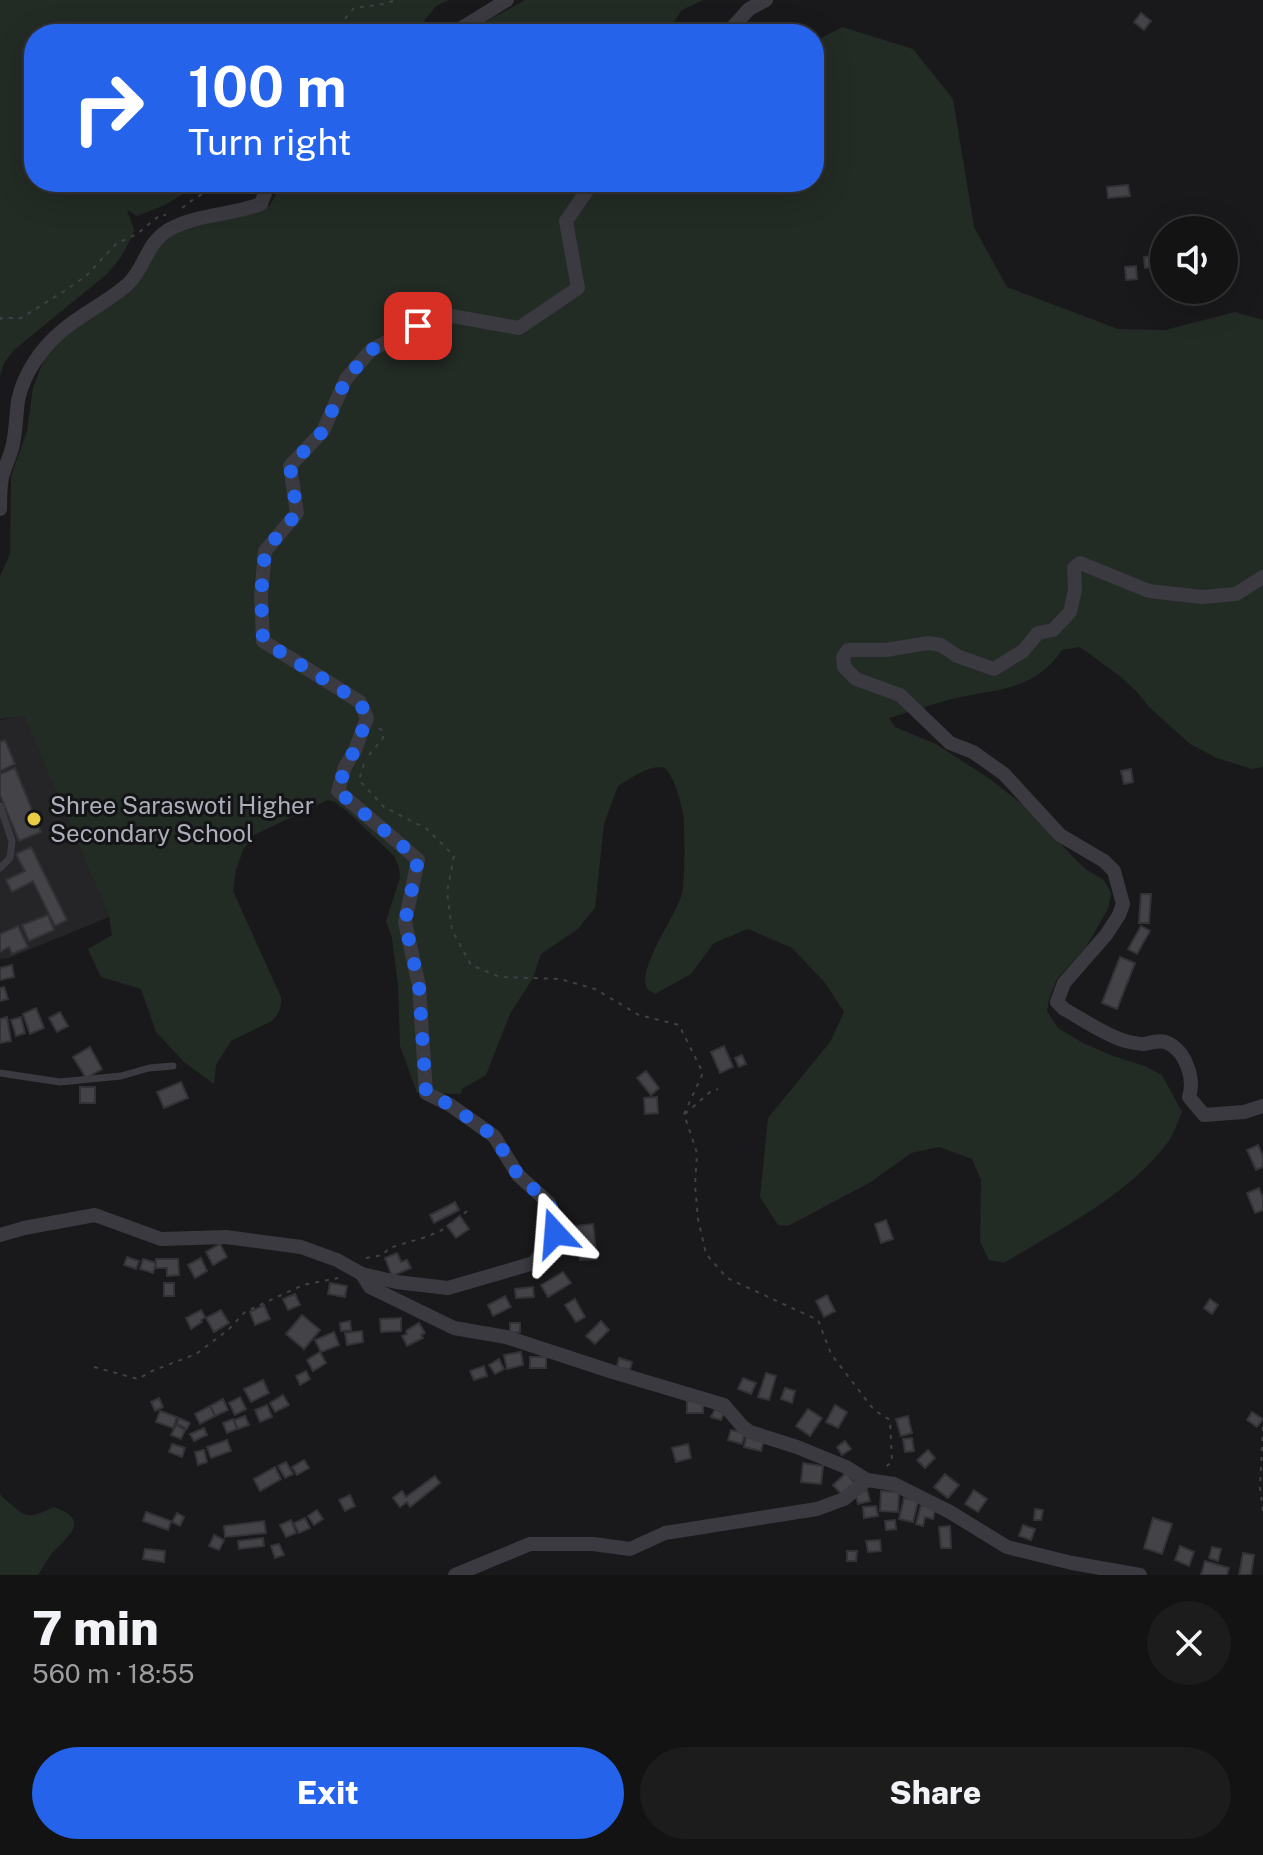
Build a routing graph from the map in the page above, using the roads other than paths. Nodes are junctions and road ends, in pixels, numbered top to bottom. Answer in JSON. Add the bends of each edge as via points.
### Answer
{"nodes":[{"id":1,"x":507,"y":0,"type":"edge"},
{"id":2,"x":766,"y":0,"type":"edge"},
{"id":3,"x":468,"y":24,"type":"edge"},
{"id":4,"x":736,"y":24,"type":"edge"},
{"id":5,"x":265,"y":192,"type":"edge"},
{"id":6,"x":586,"y":192,"type":"edge"},
{"id":7,"x":0,"y":509,"type":"edge"},
{"id":8,"x":1263,"y":577,"type":"edge"},
{"id":9,"x":0,"y":806,"type":"edge"},
{"id":10,"x":0,"y":868,"type":"edge"},
{"id":11,"x":173,"y":1066,"type":"dead end"},
{"id":12,"x":0,"y":1073,"type":"edge"},
{"id":13,"x":1263,"y":1106,"type":"edge"},
{"id":14,"x":0,"y":1235,"type":"edge"},
{"id":15,"x":362,"y":1267,"type":"junction"},
{"id":16,"x":867,"y":1480,"type":"junction"},
{"id":17,"x":455,"y":1575,"type":"edge"},
{"id":18,"x":1140,"y":1575,"type":"edge"}],
"edges":[{"from":1,"to":3,"type":"street"},
{"from":2,"to":4,"type":"street"},
{"from":5,"to":7,"type":"street","via":[[261,204],[246,210],[168,230],[150,246],[131,282],[83,314],[43,350],[18,398]]},
{"from":6,"to":15,"type":"street","via":[[566,221],[578,288],[519,328],[441,314],[371,350],[346,379],[323,431],[290,466],[297,513],[265,551],[263,641],[360,702],[367,718],[338,791],[418,860],[405,922],[419,986],[426,1093],[494,1136],[518,1175],[549,1203],[555,1219],[555,1233],[534,1263],[448,1288],[396,1282]]},
{"from":8,"to":13,"type":"street","via":[[1236,594],[1202,597],[1149,591],[1080,563],[1074,568],[1070,612],[1053,630],[1038,633],[1023,651],[994,669],[928,643],[848,650],[843,657],[844,667],[856,679],[900,695],[950,743],[1004,774],[1060,835],[1114,871],[1123,904],[1119,915],[1064,983],[1057,1002],[1122,1040],[1168,1043],[1187,1066],[1189,1097],[1204,1115]]},
{"from":9,"to":10,"type":"lane","via":[[12,841],[10,858]]},
{"from":11,"to":12,"type":"lane","via":[[60,1082]]},
{"from":14,"to":15,"type":"street","via":[[95,1215],[161,1239],[226,1237],[301,1247]]},
{"from":15,"to":16,"type":"street","via":[[370,1287],[454,1328],[506,1337],[724,1405],[750,1432],[846,1467]]},
{"from":16,"to":17,"type":"street","via":[[844,1499],[817,1509],[665,1533],[630,1549],[530,1544]]},
{"from":16,"to":18,"type":"street","via":[[894,1484],[1007,1547]]}]}
